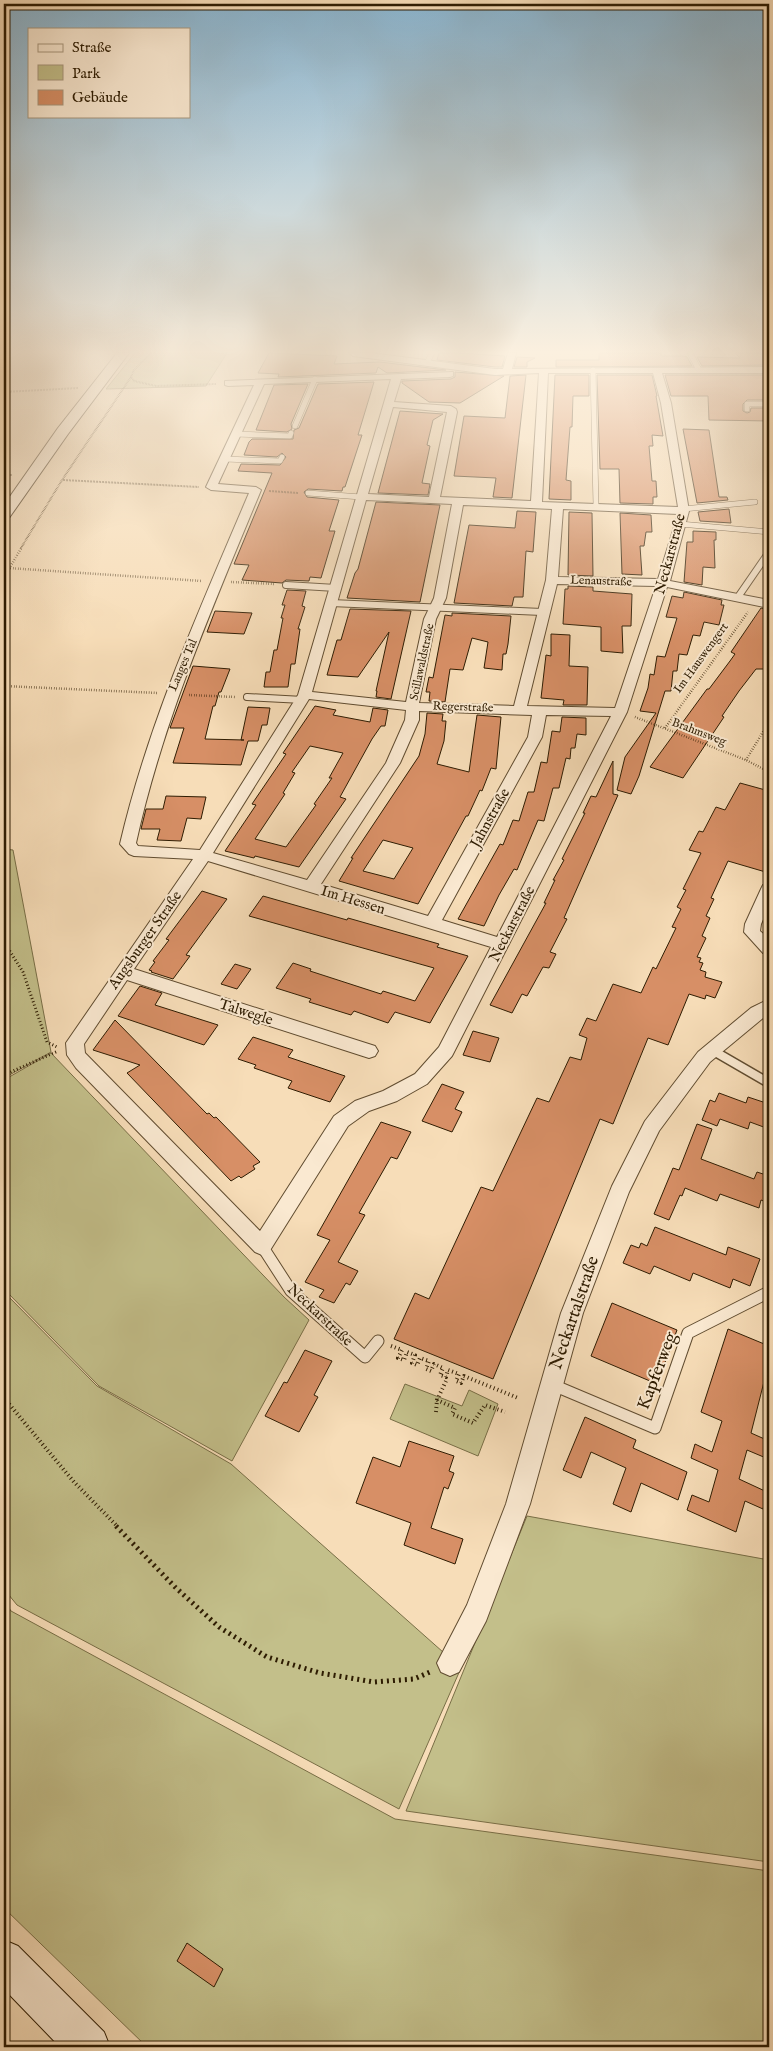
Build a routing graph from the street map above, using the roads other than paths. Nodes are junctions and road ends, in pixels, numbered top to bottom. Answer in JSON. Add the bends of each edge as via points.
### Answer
{"nodes":[{"id":1,"x":51,"y":449,"type":"edge"},
{"id":2,"x":230,"y":449,"type":"edge"},
{"id":3,"x":375,"y":449,"type":"edge"},
{"id":4,"x":444,"y":449,"type":"edge"},
{"id":5,"x":539,"y":449,"type":"edge"},
{"id":6,"x":595,"y":449,"type":"edge"},
{"id":7,"x":674,"y":449,"type":"edge"},
{"id":8,"x":225,"y":459,"type":"junction"},
{"id":9,"x":280,"y":462,"type":"dead end"},
{"id":10,"x":308,"y":494,"type":"road end"},
{"id":11,"x":361,"y":497,"type":"junction"},
{"id":12,"x":434,"y":500,"type":"junction"},
{"id":13,"x":458,"y":501,"type":"junction"},
{"id":14,"x":755,"y":502,"type":"dead end"},
{"id":15,"x":536,"y":504,"type":"junction"},
{"id":16,"x":558,"y":504,"type":"junction"},
{"id":17,"x":596,"y":506,"type":"junction"},
{"id":18,"x":684,"y":510,"type":"junction"},
{"id":19,"x":4,"y":515,"type":"edge"},
{"id":20,"x":680,"y":524,"type":"junction"},
{"id":21,"x":769,"y":532,"type":"edge"},
{"id":22,"x":769,"y":552,"type":"edge"},
{"id":23,"x":552,"y":580,"type":"junction"},
{"id":24,"x":663,"y":584,"type":"junction"},
{"id":25,"x":286,"y":585,"type":"road end"},
{"id":26,"x":336,"y":588,"type":"junction"},
{"id":27,"x":738,"y":598,"type":"junction"},
{"id":28,"x":331,"y":603,"type":"junction"},
{"id":29,"x":769,"y":604,"type":"edge"},
{"id":30,"x":435,"y":607,"type":"junction"},
{"id":31,"x":542,"y":612,"type":"junction"},
{"id":32,"x":247,"y":698,"type":"road end"},
{"id":33,"x":304,"y":698,"type":"junction"},
{"id":34,"x":413,"y":705,"type":"junction"},
{"id":35,"x":520,"y":709,"type":"junction"},
{"id":36,"x":540,"y":710,"type":"junction"},
{"id":37,"x":620,"y":712,"type":"junction"},
{"id":38,"x":204,"y":855,"type":"junction"},
{"id":39,"x":311,"y":887,"type":"junction"},
{"id":40,"x":769,"y":889,"type":"edge"},
{"id":41,"x":432,"y":924,"type":"junction"},
{"id":42,"x":502,"y":944,"type":"junction"},
{"id":43,"x":769,"y":949,"type":"edge"},
{"id":44,"x":123,"y":972,"type":"junction"},
{"id":45,"x":769,"y":1006,"type":"edge"},
{"id":46,"x":712,"y":1050,"type":"junction"},
{"id":47,"x":369,"y":1051,"type":"dead end"},
{"id":48,"x":769,"y":1083,"type":"edge"},
{"id":49,"x":262,"y":1246,"type":"junction"},
{"id":50,"x":769,"y":1292,"type":"edge"},
{"id":51,"x":378,"y":1341,"type":"road end"},
{"id":52,"x":551,"y":1385,"type":"junction"},
{"id":53,"x":450,"y":1663,"type":"dead end"},
{"id":54,"x":4,"y":1960,"type":"edge"},
{"id":55,"x":89,"y":2047,"type":"edge"}],
"edges":[{"from":1,"to":19,"type":"main road"},
{"from":2,"to":8,"type":"street"},
{"from":3,"to":11,"type":"street","name":"Augsburger Straße"},
{"from":4,"to":12,"type":"street"},
{"from":5,"to":15,"type":"street"},
{"from":6,"to":17,"type":"lane"},
{"from":7,"to":18,"type":"street","name":"Neckarstraße"},
{"from":8,"to":9,"type":"lane"},
{"from":8,"to":38,"type":"street","name":"Langes Tal","via":[[211,488],[256,490],[171,694],[128,844],[134,851],[146,853]]},
{"from":10,"to":11,"type":"lane"},
{"from":11,"to":12,"type":"street"},
{"from":11,"to":26,"type":"street","name":"Augsburger Straße"},
{"from":12,"to":13,"type":"street"},
{"from":13,"to":15,"type":"street"},
{"from":13,"to":30,"type":"street","name":"Scillawaldstraße","via":[[440,598]]},
{"from":14,"to":18,"type":"lane"},
{"from":15,"to":16,"type":"street"},
{"from":16,"to":17,"type":"street"},
{"from":16,"to":23,"type":"street"},
{"from":17,"to":18,"type":"street"},
{"from":18,"to":20,"type":"street","name":"Neckarstraße"},
{"from":20,"to":21,"type":"lane"},
{"from":20,"to":24,"type":"street","name":"Neckarstraße"},
{"from":22,"to":27,"type":"lane"},
{"from":23,"to":24,"type":"street","name":"Lenaustraße"},
{"from":23,"to":31,"type":"street"},
{"from":24,"to":27,"type":"street","name":"Lenaustraße"},
{"from":24,"to":37,"type":"street","name":"Neckarstraße"},
{"from":25,"to":26,"type":"lane"},
{"from":26,"to":28,"type":"street","name":"Augsburger Straße"},
{"from":27,"to":29,"type":"street","name":"Lenaustraße"},
{"from":28,"to":30,"type":"lane"},
{"from":28,"to":33,"type":"street","name":"Augsburger Straße"},
{"from":30,"to":31,"type":"lane"},
{"from":30,"to":34,"type":"street","name":"Scillawaldstraße","via":[[412,694]]},
{"from":31,"to":35,"type":"street"},
{"from":32,"to":33,"type":"lane"},
{"from":33,"to":34,"type":"street","name":"Regerstraße"},
{"from":33,"to":38,"type":"street","name":"Augsburger Straße"},
{"from":34,"to":35,"type":"street","name":"Regerstraße"},
{"from":34,"to":39,"type":"street","name":"Scillawaldstraße","via":[[412,720],[393,763]]},
{"from":35,"to":36,"type":"street","name":"Regerstraße"},
{"from":36,"to":37,"type":"street","name":"Regerstraße"},
{"from":36,"to":41,"type":"street","name":"Jahnstraße","via":[[535,737]]},
{"from":37,"to":42,"type":"street","name":"Neckarstraße"},
{"from":38,"to":39,"type":"street","name":"Im Hessen"},
{"from":38,"to":44,"type":"street","name":"Augsburger Straße"},
{"from":39,"to":41,"type":"street","name":"Im Hessen"},
{"from":40,"to":43,"type":"street","via":[[752,932]]},
{"from":41,"to":42,"type":"street","name":"Im Hessen"},
{"from":42,"to":49,"type":"street","name":"Neckarstraße","via":[[446,1051],[421,1079],[390,1096],[362,1106],[341,1120]]},
{"from":44,"to":47,"type":"street","name":"Talwegle"},
{"from":44,"to":49,"type":"street","name":"Augsburger Straße","via":[[82,1029],[75,1043],[76,1055]]},
{"from":45,"to":46,"type":"street","name":"Neckartalstraße"},
{"from":46,"to":48,"type":"lane"},
{"from":46,"to":52,"type":"street","name":"Neckartalstraße","via":[[652,1126],[619,1192],[572,1313]]},
{"from":49,"to":51,"type":"lane","name":"Neckarstraße","via":[[291,1291],[365,1357]]},
{"from":50,"to":52,"type":"lane","name":"Kapferweg","via":[[688,1333],[655,1428]]},
{"from":52,"to":53,"type":"street","name":"Neckartalstraße","via":[[518,1504],[477,1612]]},
{"from":54,"to":55,"type":"main road"}]}
